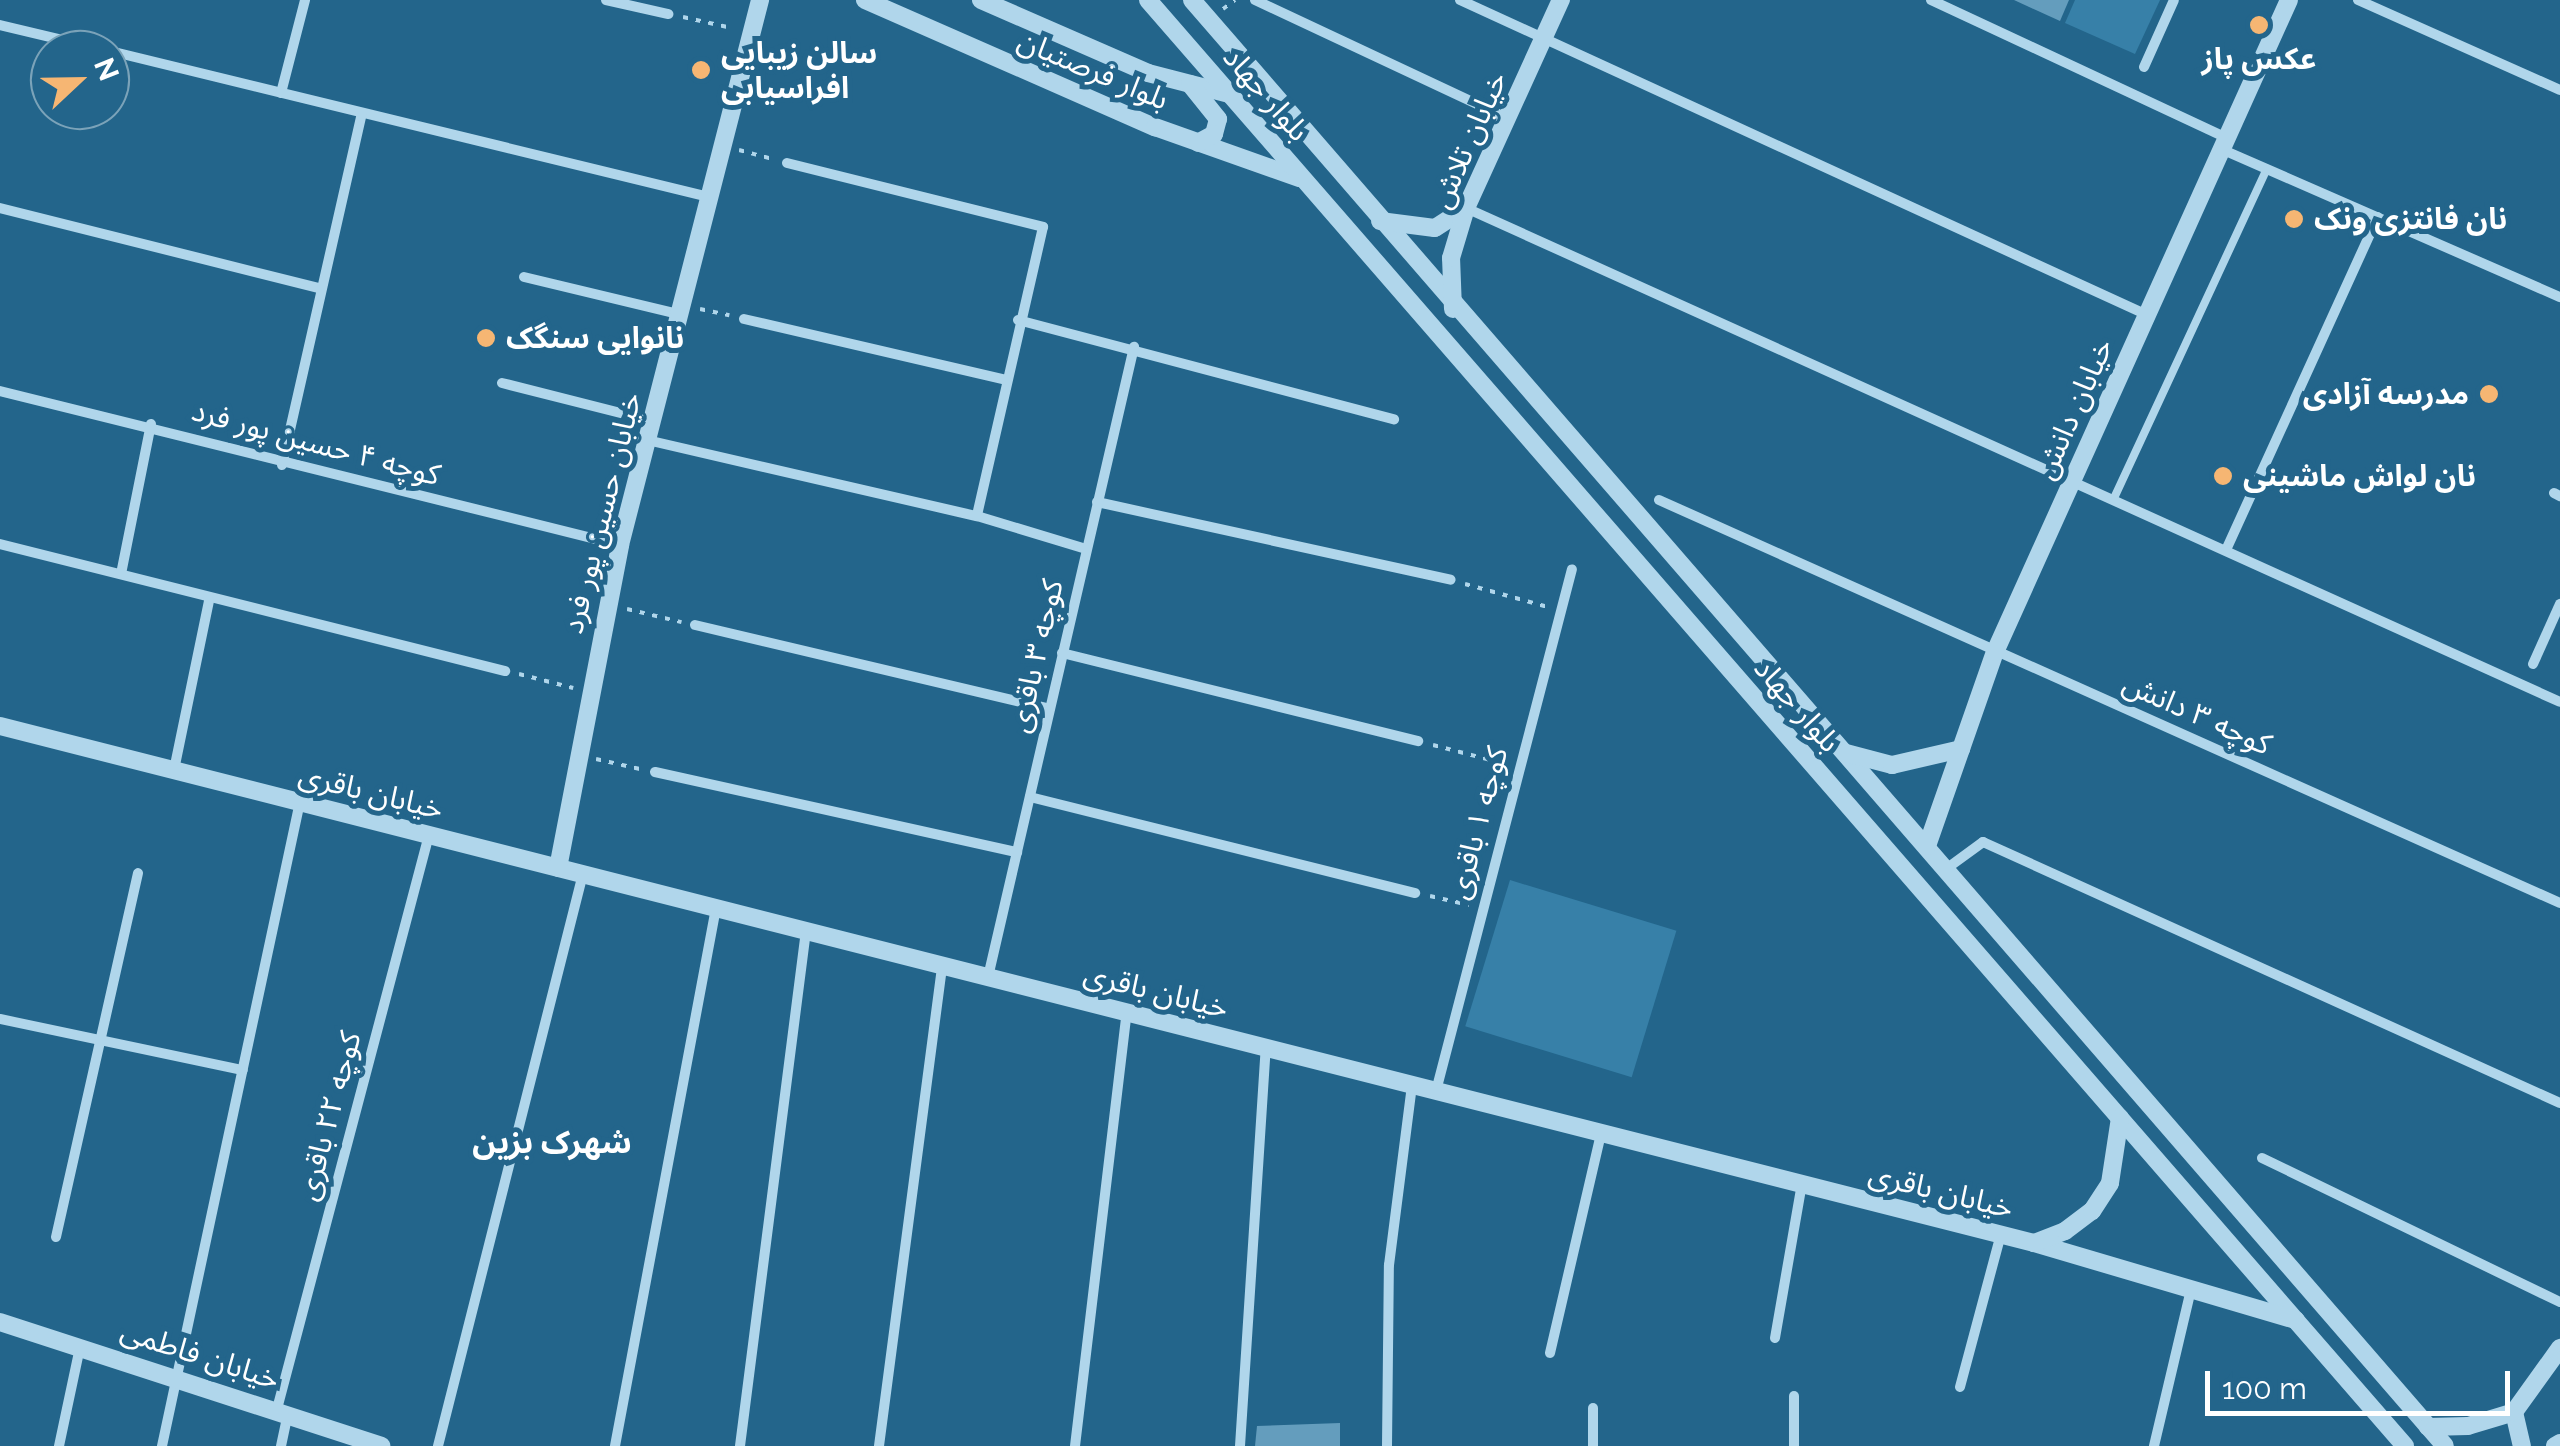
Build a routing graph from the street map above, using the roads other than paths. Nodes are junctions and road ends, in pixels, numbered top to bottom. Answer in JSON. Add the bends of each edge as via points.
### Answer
{"nodes":[{"id":1,"x":305,"y":0,"type":"edge"},
{"id":2,"x":606,"y":0,"type":"edge"},
{"id":3,"x":760,"y":0,"type":"edge"},
{"id":4,"x":865,"y":0,"type":"edge"},
{"id":5,"x":981,"y":0,"type":"edge"},
{"id":6,"x":1148,"y":0,"type":"edge"},
{"id":7,"x":1192,"y":0,"type":"edge"},
{"id":8,"x":1254,"y":0,"type":"edge"},
{"id":9,"x":1460,"y":0,"type":"edge"},
{"id":10,"x":1561,"y":0,"type":"edge"},
{"id":11,"x":1932,"y":0,"type":"edge"},
{"id":12,"x":2174,"y":0,"type":"edge"},
{"id":13,"x":2289,"y":0,"type":"edge"},
{"id":14,"x":2358,"y":0,"type":"edge"},
{"id":15,"x":668,"y":14,"type":"road end"},
{"id":16,"x":0,"y":25,"type":"edge"},
{"id":17,"x":30,"y":32,"type":"edge"},
{"id":18,"x":1544,"y":38,"type":"junction"},
{"id":19,"x":130,"y":57,"type":"edge"},
{"id":20,"x":2144,"y":67,"type":"dead end"},
{"id":21,"x":1190,"y":84,"type":"junction"},
{"id":22,"x":2560,"y":90,"type":"edge"},
{"id":23,"x":280,"y":93,"type":"junction"},
{"id":24,"x":1230,"y":94,"type":"junction"},
{"id":25,"x":362,"y":113,"type":"junction"},
{"id":26,"x":1507,"y":118,"type":"junction"},
{"id":27,"x":1198,"y":143,"type":"junction"},
{"id":28,"x":2224,"y":143,"type":"junction"},
{"id":29,"x":788,"y":163,"type":"road end"},
{"id":30,"x":2267,"y":169,"type":"junction"},
{"id":31,"x":1304,"y":180,"type":"junction"},
{"id":32,"x":708,"y":197,"type":"junction"},
{"id":33,"x":0,"y":208,"type":"edge"},
{"id":34,"x":1466,"y":208,"type":"junction"},
{"id":35,"x":2378,"y":216,"type":"junction"},
{"id":36,"x":1380,"y":221,"type":"junction"},
{"id":37,"x":524,"y":276,"type":"dead end"},
{"id":38,"x":320,"y":288,"type":"junction"},
{"id":39,"x":2560,"y":298,"type":"edge"},
{"id":40,"x":1453,"y":308,"type":"junction"},
{"id":41,"x":680,"y":309,"type":"junction"},
{"id":42,"x":2147,"y":315,"type":"junction"},
{"id":43,"x":744,"y":319,"type":"road end"},
{"id":44,"x":1018,"y":320,"type":"junction"},
{"id":45,"x":1134,"y":347,"type":"junction"},
{"id":46,"x":1006,"y":380,"type":"junction"},
{"id":47,"x":502,"y":383,"type":"dead end"},
{"id":48,"x":0,"y":392,"type":"edge"},
{"id":49,"x":1394,"y":419,"type":"dead end"},
{"id":50,"x":151,"y":424,"type":"junction"},
{"id":51,"x":649,"y":431,"type":"junction"},
{"id":52,"x":282,"y":465,"type":"junction"},
{"id":53,"x":2072,"y":480,"type":"junction"},
{"id":54,"x":2115,"y":496,"type":"junction"},
{"id":55,"x":1659,"y":500,"type":"dead end"},
{"id":56,"x":1097,"y":502,"type":"junction"},
{"id":57,"x":976,"y":516,"type":"junction"},
{"id":58,"x":0,"y":544,"type":"edge"},
{"id":59,"x":620,"y":546,"type":"junction"},
{"id":60,"x":1086,"y":549,"type":"junction"},
{"id":61,"x":2226,"y":550,"type":"junction"},
{"id":62,"x":1572,"y":569,"type":"dead end"},
{"id":63,"x":120,"y":574,"type":"junction"},
{"id":64,"x":1451,"y":580,"type":"road end"},
{"id":65,"x":209,"y":601,"type":"junction"},
{"id":66,"x":2560,"y":604,"type":"edge"},
{"id":67,"x":695,"y":625,"type":"road end"},
{"id":68,"x":1995,"y":652,"type":"junction"},
{"id":69,"x":1062,"y":653,"type":"junction"},
{"id":70,"x":2533,"y":664,"type":"dead end"},
{"id":71,"x":504,"y":671,"type":"road end"},
{"id":72,"x":2560,"y":702,"type":"edge"},
{"id":73,"x":1049,"y":709,"type":"junction"},
{"id":74,"x":0,"y":726,"type":"edge"},
{"id":75,"x":1418,"y":741,"type":"road end"},
{"id":76,"x":1961,"y":749,"type":"junction"},
{"id":77,"x":1845,"y":752,"type":"junction"},
{"id":78,"x":174,"y":770,"type":"junction"},
{"id":79,"x":654,"y":772,"type":"road end"},
{"id":80,"x":1030,"y":797,"type":"junction"},
{"id":81,"x":300,"y":802,"type":"junction"},
{"id":82,"x":429,"y":836,"type":"junction"},
{"id":83,"x":1927,"y":846,"type":"junction"},
{"id":84,"x":1017,"y":852,"type":"junction"},
{"id":85,"x":558,"y":868,"type":"junction"},
{"id":86,"x":1946,"y":869,"type":"junction"},
{"id":87,"x":138,"y":873,"type":"dead end"},
{"id":88,"x":583,"y":874,"type":"junction"},
{"id":89,"x":1416,"y":893,"type":"road end"},
{"id":90,"x":2560,"y":903,"type":"edge"},
{"id":91,"x":716,"y":908,"type":"junction"},
{"id":92,"x":806,"y":931,"type":"junction"},
{"id":93,"x":942,"y":965,"type":"junction"},
{"id":94,"x":988,"y":977,"type":"junction"},
{"id":95,"x":1127,"y":1012,"type":"junction"},
{"id":96,"x":0,"y":1020,"type":"edge"},
{"id":97,"x":100,"y":1040,"type":"junction"},
{"id":98,"x":1266,"y":1048,"type":"junction"},
{"id":99,"x":242,"y":1070,"type":"junction"},
{"id":100,"x":1412,"y":1085,"type":"junction"},
{"id":101,"x":1436,"y":1091,"type":"junction"},
{"id":102,"x":2560,"y":1103,"type":"edge"},
{"id":103,"x":2120,"y":1118,"type":"junction"},
{"id":104,"x":1600,"y":1133,"type":"junction"},
{"id":105,"x":2262,"y":1158,"type":"dead end"},
{"id":106,"x":1802,"y":1184,"type":"junction"},
{"id":107,"x":2001,"y":1234,"type":"junction"},
{"id":108,"x":56,"y":1237,"type":"dead end"},
{"id":109,"x":2034,"y":1243,"type":"junction"},
{"id":110,"x":2191,"y":1289,"type":"junction"},
{"id":111,"x":2560,"y":1302,"type":"edge"},
{"id":112,"x":2296,"y":1320,"type":"junction"},
{"id":113,"x":0,"y":1322,"type":"edge"},
{"id":114,"x":1775,"y":1338,"type":"dead end"},
{"id":115,"x":80,"y":1346,"type":"junction"},
{"id":116,"x":2560,"y":1348,"type":"edge"},
{"id":117,"x":1550,"y":1353,"type":"dead end"},
{"id":118,"x":177,"y":1376,"type":"junction"},
{"id":119,"x":1960,"y":1387,"type":"dead end"},
{"id":120,"x":1794,"y":1396,"type":"dead end"},
{"id":121,"x":1594,"y":1408,"type":"dead end"},
{"id":122,"x":283,"y":1411,"type":"junction"},
{"id":123,"x":2514,"y":1412,"type":"junction"},
{"id":124,"x":2428,"y":1426,"type":"junction"},
{"id":125,"x":1240,"y":1442,"type":"edge"},
{"id":126,"x":59,"y":1446,"type":"edge"},
{"id":127,"x":162,"y":1446,"type":"edge"},
{"id":128,"x":282,"y":1446,"type":"edge"},
{"id":129,"x":381,"y":1446,"type":"edge"},
{"id":130,"x":438,"y":1446,"type":"edge"},
{"id":131,"x":615,"y":1446,"type":"edge"},
{"id":132,"x":740,"y":1446,"type":"edge"},
{"id":133,"x":879,"y":1446,"type":"edge"},
{"id":134,"x":1074,"y":1446,"type":"edge"},
{"id":135,"x":1387,"y":1446,"type":"edge"},
{"id":136,"x":1593,"y":1446,"type":"edge"},
{"id":137,"x":1794,"y":1446,"type":"edge"},
{"id":138,"x":2154,"y":1446,"type":"edge"},
{"id":139,"x":2405,"y":1446,"type":"edge"},
{"id":140,"x":2445,"y":1446,"type":"edge"},
{"id":141,"x":2522,"y":1446,"type":"edge"}],
"edges":[{"from":1,"to":23,"type":"street"},
{"from":2,"to":15,"type":"street"},
{"from":3,"to":32,"type":"street","name":"خیابان حسین پور فرد"},
{"from":4,"to":27,"type":"street","name":"بلوار فرصتیان"},
{"from":5,"to":21,"type":"street","name":"بلوار فرصتیان"},
{"from":6,"to":24,"type":"street","name":"بلوار جهاد"},
{"from":7,"to":36,"type":"street","name":"بلوار جهاد"},
{"from":8,"to":26,"type":"street"},
{"from":9,"to":18,"type":"street"},
{"from":10,"to":18,"type":"street","name":"خیابان تلاش"},
{"from":11,"to":28,"type":"street"},
{"from":12,"to":20,"type":"street"},
{"from":13,"to":28,"type":"street","name":"خیابان دانش"},
{"from":14,"to":22,"type":"street"},
{"from":16,"to":17,"type":"street"},
{"from":18,"to":26,"type":"street","name":"خیابان تلاش"},
{"from":18,"to":42,"type":"street"},
{"from":19,"to":23,"type":"street"},
{"from":21,"to":24,"type":"street","name":"بلوار فرصتیان"},
{"from":21,"to":27,"type":"street","via":[[1218,118],[1214,134]]},
{"from":23,"to":25,"type":"street"},
{"from":24,"to":31,"type":"street","name":"بلوار جهاد"},
{"from":25,"to":32,"type":"street"},
{"from":25,"to":38,"type":"street"},
{"from":26,"to":34,"type":"street","name":"خیابان تلاش"},
{"from":27,"to":31,"type":"street","name":"بلوار فرصتیان"},
{"from":28,"to":30,"type":"street"},
{"from":28,"to":42,"type":"street","name":"خیابان دانش"},
{"from":29,"to":44,"type":"street","via":[[1043,228]]},
{"from":30,"to":35,"type":"street"},
{"from":30,"to":54,"type":"lane"},
{"from":31,"to":103,"type":"street","name":"بلوار جهاد"},
{"from":32,"to":41,"type":"street","name":"خیابان حسین پور فرد"},
{"from":33,"to":38,"type":"street"},
{"from":34,"to":36,"type":"street","via":[[1434,228]]},
{"from":34,"to":40,"type":"street","name":"خیابان تلاش","via":[[1450,258]]},
{"from":34,"to":53,"type":"street"},
{"from":35,"to":39,"type":"street"},
{"from":35,"to":61,"type":"street"},
{"from":36,"to":40,"type":"street","name":"بلوار جهاد"},
{"from":37,"to":41,"type":"street"},
{"from":38,"to":52,"type":"street"},
{"from":40,"to":77,"type":"street","name":"بلوار جهاد"},
{"from":41,"to":51,"type":"street","name":"خیابان حسین پور فرد"},
{"from":42,"to":53,"type":"street","name":"خیابان دانش"},
{"from":43,"to":46,"type":"street"},
{"from":44,"to":45,"type":"street"},
{"from":44,"to":46,"type":"street"},
{"from":45,"to":49,"type":"street"},
{"from":45,"to":56,"type":"street","name":"کوچه ۳ باقری"},
{"from":46,"to":57,"type":"street"},
{"from":47,"to":51,"type":"street"},
{"from":48,"to":50,"type":"street","name":"کوچه ۴ حسین پور فرد"},
{"from":50,"to":52,"type":"street","name":"کوچه ۴ حسین پور فرد"},
{"from":50,"to":63,"type":"street"},
{"from":51,"to":57,"type":"street"},
{"from":51,"to":59,"type":"street","name":"خیابان حسین پور فرد"},
{"from":52,"to":59,"type":"street","name":"کوچه ۴ حسین پور فرد"},
{"from":53,"to":54,"type":"street"},
{"from":53,"to":68,"type":"street","name":"خیابان دانش"},
{"from":54,"to":61,"type":"street"},
{"from":55,"to":68,"type":"street","name":"کوچه ۳ دانش"},
{"from":56,"to":60,"type":"street","name":"کوچه ۳ باقری"},
{"from":56,"to":64,"type":"street"},
{"from":57,"to":60,"type":"street"},
{"from":58,"to":63,"type":"street"},
{"from":59,"to":85,"type":"street","name":"خیابان حسین پور فرد"},
{"from":60,"to":69,"type":"street","name":"کوچه ۳ باقری"},
{"from":61,"to":72,"type":"street"},
{"from":62,"to":101,"type":"street","name":"کوچه ۱ باقری"},
{"from":63,"to":65,"type":"street"},
{"from":65,"to":71,"type":"street"},
{"from":65,"to":78,"type":"street"},
{"from":66,"to":70,"type":"street"},
{"from":67,"to":73,"type":"street"},
{"from":68,"to":76,"type":"street","name":"خیابان دانش"},
{"from":68,"to":90,"type":"street","name":"کوچه ۳ دانش"},
{"from":69,"to":73,"type":"street","name":"کوچه ۳ باقری"},
{"from":69,"to":75,"type":"street"},
{"from":73,"to":80,"type":"street","name":"کوچه ۳ باقری"},
{"from":74,"to":78,"type":"street","name":"خیابان باقری"},
{"from":76,"to":77,"type":"street","via":[[1892,765]]},
{"from":76,"to":83,"type":"street","name":"خیابان دانش"},
{"from":77,"to":83,"type":"street","name":"بلوار جهاد"},
{"from":78,"to":81,"type":"street","name":"خیابان باقری"},
{"from":79,"to":84,"type":"street"},
{"from":80,"to":84,"type":"street","name":"کوچه ۳ باقری"},
{"from":80,"to":89,"type":"street"},
{"from":81,"to":82,"type":"street","name":"خیابان باقری"},
{"from":81,"to":99,"type":"street"},
{"from":82,"to":85,"type":"street","name":"خیابان باقری"},
{"from":82,"to":122,"type":"street","name":"کوچه ۲۲ باقری"},
{"from":83,"to":86,"type":"street","name":"بلوار جهاد"},
{"from":84,"to":94,"type":"street","name":"کوچه ۳ باقری"},
{"from":85,"to":88,"type":"street","name":"خیابان باقری"},
{"from":86,"to":102,"type":"street","via":[[1983,842]]},
{"from":86,"to":124,"type":"street","name":"بلوار جهاد"},
{"from":87,"to":97,"type":"street"},
{"from":88,"to":91,"type":"street","name":"خیابان باقری"},
{"from":88,"to":130,"type":"street"},
{"from":91,"to":92,"type":"street","name":"خیابان باقری"},
{"from":91,"to":131,"type":"street"},
{"from":92,"to":93,"type":"street","name":"خیابان باقری"},
{"from":92,"to":132,"type":"street"},
{"from":93,"to":94,"type":"street","name":"خیابان باقری"},
{"from":93,"to":133,"type":"street"},
{"from":94,"to":95,"type":"street","name":"خیابان باقری"},
{"from":95,"to":98,"type":"street","name":"خیابان باقری"},
{"from":95,"to":134,"type":"street"},
{"from":96,"to":97,"type":"street"},
{"from":97,"to":99,"type":"street"},
{"from":97,"to":108,"type":"street"},
{"from":98,"to":100,"type":"street","name":"خیابان باقری"},
{"from":98,"to":125,"type":"street"},
{"from":99,"to":118,"type":"street"},
{"from":100,"to":101,"type":"street","name":"خیابان باقری"},
{"from":100,"to":135,"type":"street","via":[[1389,1265]]},
{"from":101,"to":104,"type":"street","name":"خیابان باقری"},
{"from":103,"to":109,"type":"street","via":[[2120,1151],[2101,1197],[2065,1231]]},
{"from":103,"to":112,"type":"street","name":"بلوار جهاد"},
{"from":104,"to":106,"type":"street","name":"خیابان باقری"},
{"from":104,"to":117,"type":"street"},
{"from":105,"to":111,"type":"street"},
{"from":106,"to":107,"type":"street","name":"خیابان باقری"},
{"from":106,"to":114,"type":"street"},
{"from":107,"to":109,"type":"street","name":"خیابان باقری"},
{"from":107,"to":119,"type":"street"},
{"from":109,"to":110,"type":"street","name":"خیابان باقری"},
{"from":110,"to":112,"type":"street","name":"خیابان باقری"},
{"from":110,"to":138,"type":"street"},
{"from":112,"to":139,"type":"street","name":"بلوار جهاد"},
{"from":113,"to":115,"type":"street","name":"خیابان فاطمی"},
{"from":115,"to":118,"type":"street","name":"خیابان فاطمی"},
{"from":115,"to":126,"type":"street"},
{"from":116,"to":123,"type":"street"},
{"from":118,"to":122,"type":"street","name":"خیابان فاطمی"},
{"from":118,"to":127,"type":"street"},
{"from":120,"to":137,"type":"street"},
{"from":121,"to":136,"type":"street"},
{"from":122,"to":128,"type":"street","name":"کوچه ۲۲ باقری"},
{"from":122,"to":129,"type":"street","name":"خیابان فاطمی"},
{"from":123,"to":124,"type":"street","via":[[2468,1426]]},
{"from":123,"to":141,"type":"street"},
{"from":124,"to":140,"type":"street","name":"بلوار جهاد"}]}
